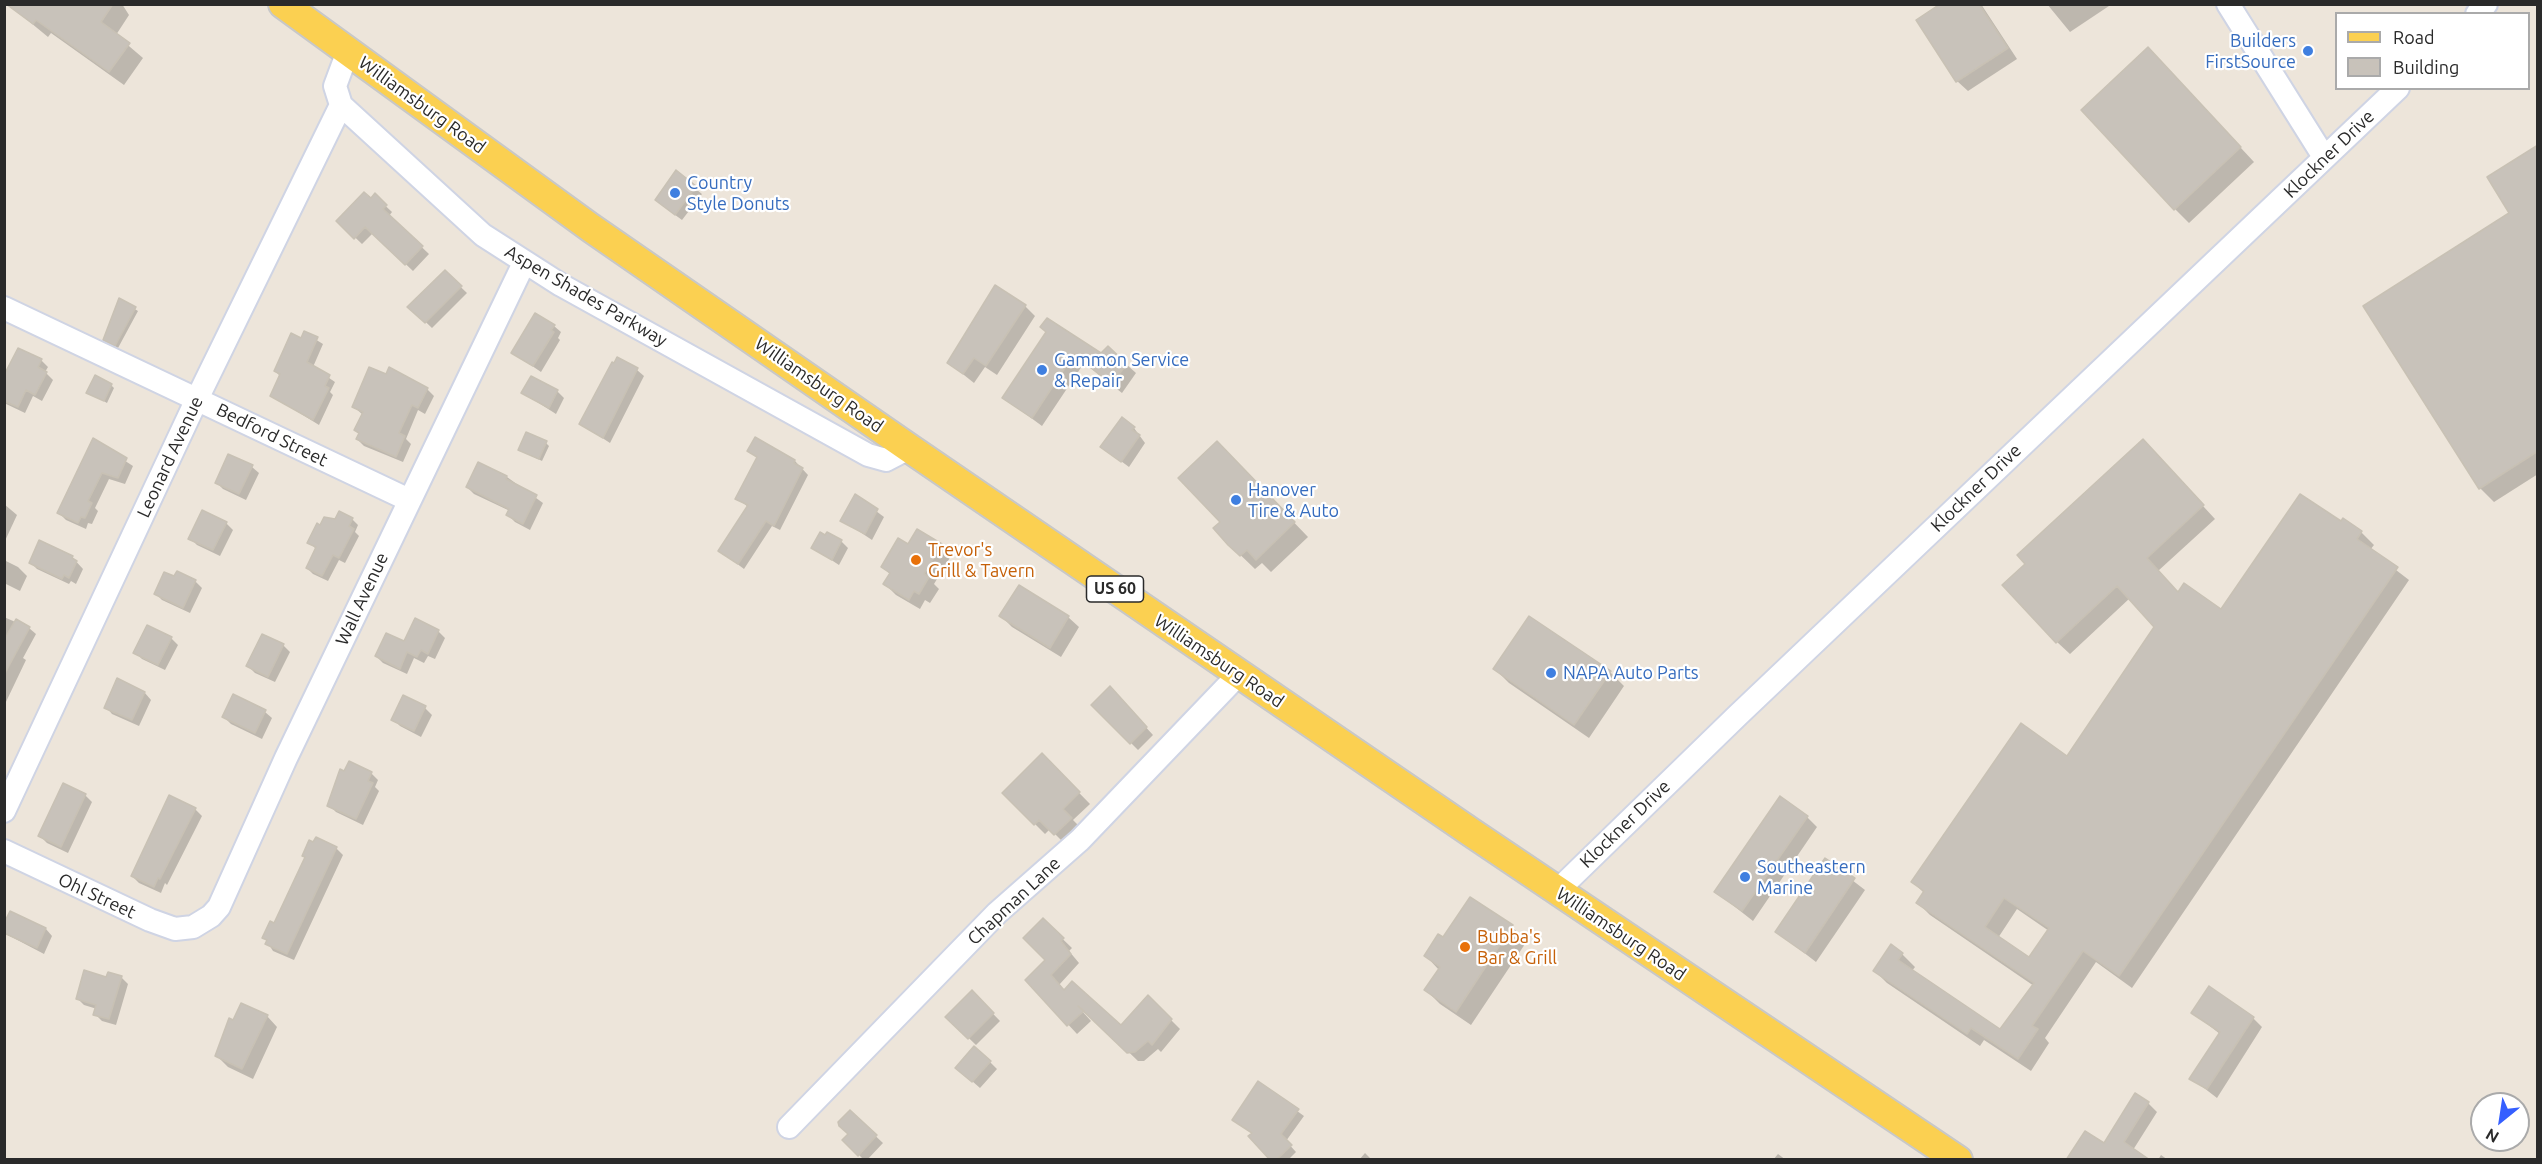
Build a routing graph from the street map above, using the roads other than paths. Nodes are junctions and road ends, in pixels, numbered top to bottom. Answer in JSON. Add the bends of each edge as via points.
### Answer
{"nodes":[{"id":1,"x":283,"y":4,"type":"edge"},
{"id":2,"x":2228,"y":4,"type":"edge"},
{"id":3,"x":348,"y":51,"type":"junction"},
{"id":4,"x":2396,"y":90,"type":"edge"},
{"id":5,"x":341,"y":105,"type":"junction"},
{"id":6,"x":2325,"y":157,"type":"junction"},
{"id":7,"x":524,"y":263,"type":"junction"},
{"id":8,"x":4,"y":309,"type":"edge"},
{"id":9,"x":197,"y":399,"type":"junction"},
{"id":10,"x":909,"y":448,"type":"junction"},
{"id":11,"x":409,"y":500,"type":"junction"},
{"id":12,"x":1239,"y":674,"type":"junction"},
{"id":13,"x":4,"y":811,"type":"edge"},
{"id":14,"x":4,"y":851,"type":"edge"},
{"id":15,"x":1557,"y":891,"type":"junction"},
{"id":16,"x":193,"y":927,"type":"joint"},
{"id":17,"x":789,"y":1127,"type":"dead end"},
{"id":18,"x":1958,"y":1160,"type":"edge"}],
"edges":[{"from":1,"to":3,"type":"main road","name":"Williamsburg Road","number":"US 60"},
{"from":2,"to":6,"type":"street"},
{"from":3,"to":5,"type":"street","via":[[335,86]]},
{"from":3,"to":10,"type":"main road","name":"Williamsburg Road","number":"US 60","via":[[621,248]]},
{"from":4,"to":6,"type":"street","name":"Klockner Drive"},
{"from":5,"to":7,"type":"street","name":"Aspen Shades Parkway","via":[[483,235]]},
{"from":5,"to":9,"type":"street","name":"Leonard Avenue"},
{"from":6,"to":15,"type":"street","name":"Klockner Drive"},
{"from":7,"to":10,"type":"street","name":"Aspen Shades Parkway","via":[[868,455],[886,460]]},
{"from":7,"to":11,"type":"street","name":"Wall Avenue"},
{"from":8,"to":9,"type":"street","name":"Bedford Street"},
{"from":9,"to":11,"type":"street","name":"Bedford Street"},
{"from":9,"to":13,"type":"street","name":"Leonard Avenue"},
{"from":10,"to":12,"type":"main road","name":"Williamsburg Road","number":"US 60"},
{"from":11,"to":16,"type":"street","name":"Wall Avenue","via":[[219,907]]},
{"from":12,"to":15,"type":"main road","name":"Williamsburg Road","number":"US 60"},
{"from":12,"to":17,"type":"street","name":"Chapman Lane","via":[[1080,840],[997,913]]},
{"from":14,"to":16,"type":"street","name":"Ohl Street","via":[[150,920],[175,929]]},
{"from":15,"to":18,"type":"main road","name":"Williamsburg Road","number":"US 60"}]}
